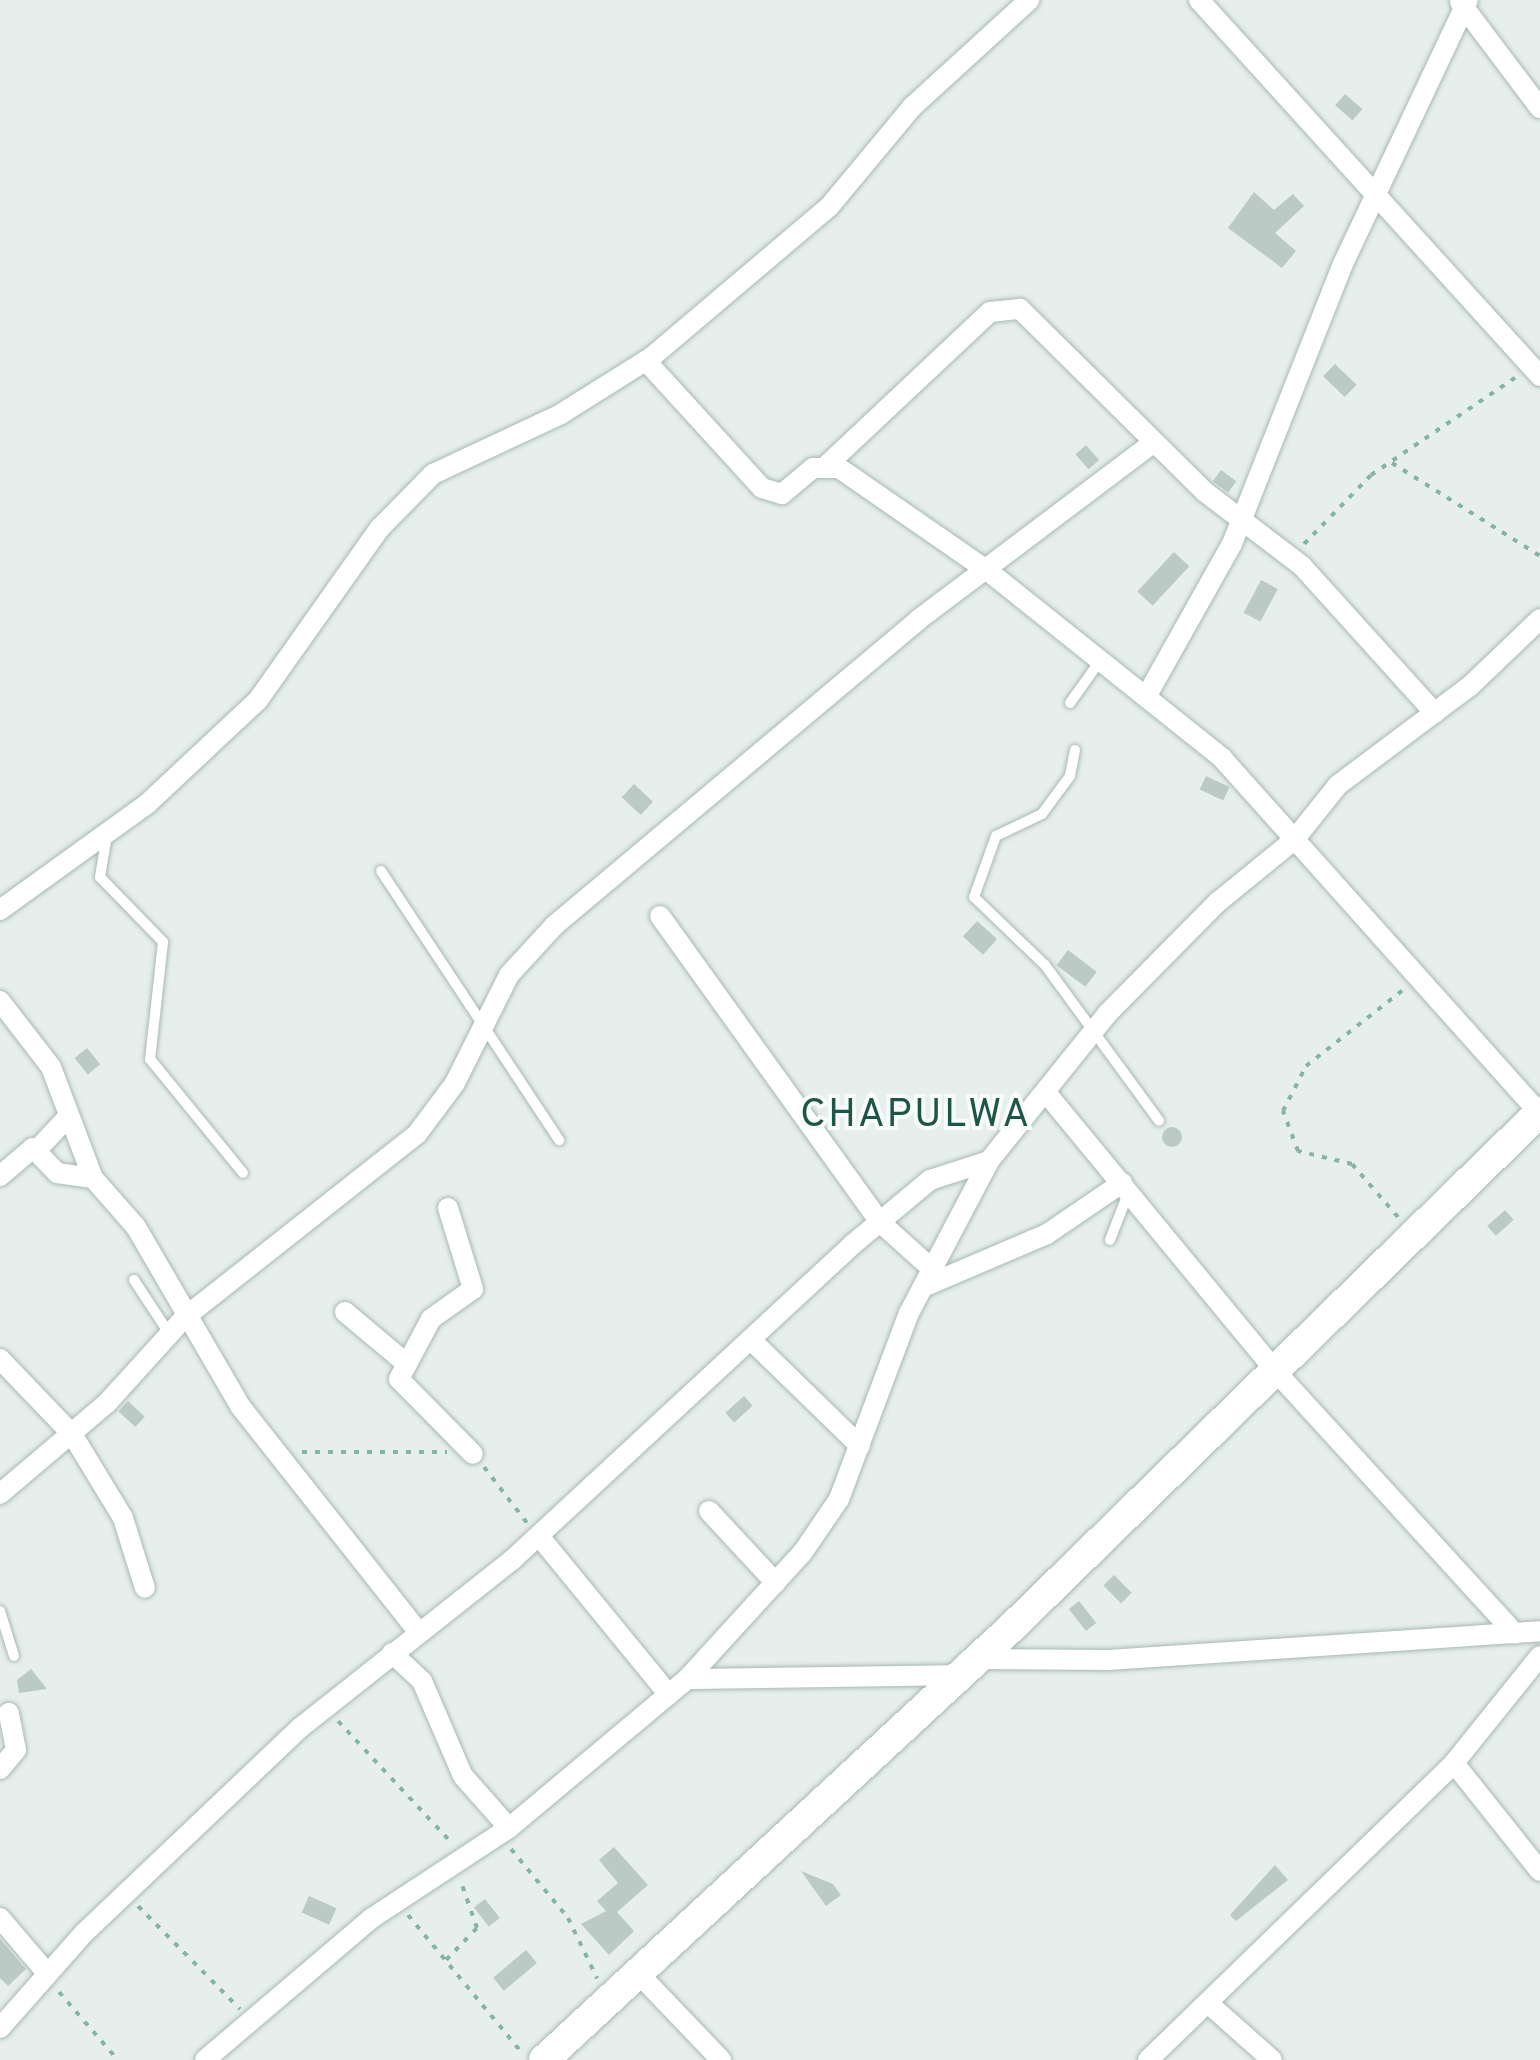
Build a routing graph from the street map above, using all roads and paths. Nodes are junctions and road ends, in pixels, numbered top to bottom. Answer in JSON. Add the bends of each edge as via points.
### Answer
{"nodes":[{"id":1,"x":1029,"y":0,"type":"edge"},
{"id":2,"x":1199,"y":0,"type":"edge"},
{"id":3,"x":1464,"y":3,"type":"edge"},
{"id":4,"x":1540,"y":108,"type":"edge"},
{"id":5,"x":1377,"y":189,"type":"junction"},
{"id":6,"x":646,"y":360,"type":"junction"},
{"id":7,"x":1536,"y":371,"type":"edge"},
{"id":8,"x":1153,"y":443,"type":"junction"},
{"id":9,"x":1392,"y":463,"type":"junction"},
{"id":10,"x":826,"y":465,"type":"junction"},
{"id":11,"x":1238,"y":519,"type":"junction"},
{"id":12,"x":1540,"y":556,"type":"edge"},
{"id":13,"x":1289,"y":558,"type":"junction"},
{"id":14,"x":988,"y":571,"type":"junction"},
{"id":15,"x":1540,"y":618,"type":"edge"},
{"id":16,"x":1101,"y":660,"type":"junction"},
{"id":17,"x":1146,"y":697,"type":"junction"},
{"id":18,"x":1070,"y":703,"type":"dead end"},
{"id":19,"x":1435,"y":713,"type":"junction"},
{"id":20,"x":1075,"y":750,"type":"dead end"},
{"id":21,"x":108,"y":834,"type":"junction"},
{"id":22,"x":1294,"y":840,"type":"junction"},
{"id":23,"x":381,"y":871,"type":"dead end"},
{"id":24,"x":0,"y":910,"type":"edge"},
{"id":25,"x":660,"y":916,"type":"dead end"},
{"id":26,"x":1418,"y":978,"type":"junction"},
{"id":27,"x":0,"y":1000,"type":"edge"},
{"id":28,"x":481,"y":1022,"type":"junction"},
{"id":29,"x":1092,"y":1031,"type":"junction"},
{"id":30,"x":1048,"y":1096,"type":"junction"},
{"id":31,"x":1540,"y":1113,"type":"edge"},
{"id":32,"x":66,"y":1118,"type":"junction"},
{"id":33,"x":1160,"y":1121,"type":"dead end"},
{"id":34,"x":559,"y":1140,"type":"dead end"},
{"id":35,"x":36,"y":1151,"type":"junction"},
{"id":36,"x":989,"y":1161,"type":"junction"},
{"id":37,"x":243,"y":1173,"type":"dead end"},
{"id":38,"x":0,"y":1176,"type":"edge"},
{"id":39,"x":93,"y":1178,"type":"junction"},
{"id":40,"x":1126,"y":1186,"type":"junction"},
{"id":41,"x":448,"y":1208,"type":"dead end"},
{"id":42,"x":881,"y":1223,"type":"junction"},
{"id":43,"x":1414,"y":1236,"type":"junction"},
{"id":44,"x":1110,"y":1240,"type":"dead end"},
{"id":45,"x":928,"y":1278,"type":"junction"},
{"id":46,"x":134,"y":1280,"type":"dead end"},
{"id":47,"x":346,"y":1312,"type":"dead end"},
{"id":48,"x":176,"y":1325,"type":"junction"},
{"id":49,"x":751,"y":1340,"type":"junction"},
{"id":50,"x":0,"y":1359,"type":"edge"},
{"id":51,"x":407,"y":1364,"type":"junction"},
{"id":52,"x":1277,"y":1373,"type":"junction"},
{"id":53,"x":72,"y":1434,"type":"junction"},
{"id":54,"x":268,"y":1446,"type":"junction"},
{"id":55,"x":860,"y":1446,"type":"junction"},
{"id":56,"x":473,"y":1454,"type":"junction"},
{"id":57,"x":0,"y":1494,"type":"edge"},
{"id":58,"x":709,"y":1511,"type":"dead end"},
{"id":59,"x":539,"y":1536,"type":"junction"},
{"id":60,"x":776,"y":1583,"type":"junction"},
{"id":61,"x":145,"y":1588,"type":"dead end"},
{"id":62,"x":0,"y":1611,"type":"edge"},
{"id":63,"x":418,"y":1631,"type":"junction"},
{"id":64,"x":1540,"y":1631,"type":"edge"},
{"id":65,"x":1516,"y":1634,"type":"junction"},
{"id":66,"x":392,"y":1653,"type":"junction"},
{"id":67,"x":14,"y":1656,"type":"dead end"},
{"id":68,"x":1540,"y":1656,"type":"edge"},
{"id":69,"x":968,"y":1667,"type":"junction"},
{"id":70,"x":688,"y":1679,"type":"junction"},
{"id":71,"x":669,"y":1695,"type":"junction"},
{"id":72,"x":328,"y":1710,"type":"junction"},
{"id":73,"x":9,"y":1713,"type":"dead end"},
{"id":74,"x":1454,"y":1763,"type":"junction"},
{"id":75,"x":0,"y":1769,"type":"edge"},
{"id":76,"x":504,"y":1831,"type":"junction"},
{"id":77,"x":468,"y":1854,"type":"junction"},
{"id":78,"x":1540,"y":1871,"type":"edge"},
{"id":79,"x":127,"y":1896,"type":"junction"},
{"id":80,"x":398,"y":1904,"type":"junction"},
{"id":81,"x":0,"y":1918,"type":"edge"},
{"id":82,"x":446,"y":1960,"type":"junction"},
{"id":83,"x":637,"y":1972,"type":"junction"},
{"id":84,"x":44,"y":1975,"type":"junction"},
{"id":85,"x":605,"y":2004,"type":"junction"},
{"id":86,"x":1209,"y":2004,"type":"junction"},
{"id":87,"x":253,"y":2023,"type":"junction"},
{"id":88,"x":0,"y":2028,"type":"edge"},
{"id":89,"x":118,"y":2060,"type":"edge"},
{"id":90,"x":205,"y":2060,"type":"edge"},
{"id":91,"x":528,"y":2060,"type":"edge"},
{"id":92,"x":544,"y":2060,"type":"edge"},
{"id":93,"x":721,"y":2060,"type":"edge"},
{"id":94,"x":1148,"y":2060,"type":"edge"},
{"id":95,"x":1272,"y":2060,"type":"edge"}],
"edges":[{"from":1,"to":6,"type":"street","via":[[912,107],[829,207]]},
{"from":2,"to":5,"type":"street"},
{"from":3,"to":4,"type":"street"},
{"from":3,"to":5,"type":"street"},
{"from":5,"to":7,"type":"street"},
{"from":5,"to":11,"type":"street"},
{"from":6,"to":10,"type":"street","via":[[762,488],[782,494]]},
{"from":6,"to":21,"type":"street","via":[[433,474],[380,528],[258,700]]},
{"from":7,"to":9,"type":"path"},
{"from":8,"to":10,"type":"street","via":[[1044,330],[1002,305]]},
{"from":8,"to":11,"type":"street"},
{"from":8,"to":14,"type":"street"},
{"from":9,"to":12,"type":"path"},
{"from":9,"to":13,"type":"path"},
{"from":10,"to":14,"type":"street"},
{"from":11,"to":13,"type":"street"},
{"from":11,"to":17,"type":"street"},
{"from":13,"to":19,"type":"street"},
{"from":14,"to":16,"type":"street"},
{"from":14,"to":28,"type":"street","via":[[595,889],[508,975]]},
{"from":15,"to":19,"type":"street"},
{"from":16,"to":17,"type":"street"},
{"from":16,"to":18,"type":"lane"},
{"from":17,"to":22,"type":"street","via":[[1276,808]]},
{"from":19,"to":22,"type":"street","via":[[1338,785]]},
{"from":20,"to":29,"type":"lane","via":[[1070,776],[1042,814],[996,836],[974,898],[1045,965]]},
{"from":21,"to":24,"type":"street"},
{"from":21,"to":37,"type":"lane","via":[[100,877],[163,942],[150,1059]]},
{"from":22,"to":26,"type":"street"},
{"from":22,"to":29,"type":"street","via":[[1218,902]]},
{"from":23,"to":28,"type":"lane"},
{"from":25,"to":42,"type":"street"},
{"from":26,"to":31,"type":"street"},
{"from":26,"to":43,"type":"path","via":[[1306,1066],[1282,1111],[1298,1150],[1352,1164]]},
{"from":27,"to":32,"type":"street","via":[[51,1067]]},
{"from":28,"to":34,"type":"lane"},
{"from":28,"to":48,"type":"street","via":[[456,1083],[416,1134]]},
{"from":29,"to":30,"type":"street"},
{"from":29,"to":33,"type":"lane"},
{"from":30,"to":36,"type":"street"},
{"from":30,"to":40,"type":"street"},
{"from":31,"to":43,"type":"street"},
{"from":32,"to":35,"type":"street"},
{"from":32,"to":39,"type":"street"},
{"from":35,"to":38,"type":"street"},
{"from":35,"to":39,"type":"street","via":[[58,1173]]},
{"from":36,"to":42,"type":"street","via":[[930,1180]]},
{"from":36,"to":45,"type":"street"},
{"from":39,"to":48,"type":"street","via":[[136,1227]]},
{"from":40,"to":44,"type":"lane"},
{"from":40,"to":45,"type":"street","via":[[1048,1234]]},
{"from":40,"to":52,"type":"street"},
{"from":41,"to":51,"type":"street","via":[[473,1289],[431,1318]]},
{"from":42,"to":45,"type":"street"},
{"from":42,"to":49,"type":"street"},
{"from":43,"to":52,"type":"street"},
{"from":45,"to":55,"type":"street"},
{"from":46,"to":48,"type":"lane"},
{"from":47,"to":51,"type":"street"},
{"from":48,"to":53,"type":"street"},
{"from":48,"to":54,"type":"street"},
{"from":49,"to":55,"type":"street"},
{"from":49,"to":59,"type":"street","via":[[610,1460]]},
{"from":50,"to":53,"type":"street"},
{"from":51,"to":56,"type":"street","via":[[399,1379]]},
{"from":52,"to":65,"type":"street"},
{"from":52,"to":69,"type":"street"},
{"from":53,"to":57,"type":"street"},
{"from":53,"to":61,"type":"street","via":[[123,1518]]},
{"from":54,"to":56,"type":"path","via":[[382,1459]]},
{"from":54,"to":63,"type":"street"},
{"from":55,"to":60,"type":"street","via":[[822,1528]]},
{"from":56,"to":59,"type":"path"},
{"from":58,"to":60,"type":"street"},
{"from":59,"to":63,"type":"street"},
{"from":59,"to":71,"type":"street"},
{"from":60,"to":70,"type":"street"},
{"from":62,"to":67,"type":"lane"},
{"from":63,"to":66,"type":"street"},
{"from":64,"to":65,"type":"street"},
{"from":65,"to":69,"type":"street"},
{"from":66,"to":72,"type":"street"},
{"from":66,"to":76,"type":"street","via":[[422,1680],[463,1776]]},
{"from":68,"to":74,"type":"street"},
{"from":69,"to":70,"type":"street"},
{"from":69,"to":83,"type":"street"},
{"from":70,"to":71,"type":"street"},
{"from":71,"to":76,"type":"street"},
{"from":72,"to":77,"type":"path"},
{"from":72,"to":79,"type":"street"},
{"from":73,"to":75,"type":"street","via":[[16,1750]]},
{"from":74,"to":78,"type":"street"},
{"from":74,"to":86,"type":"street"},
{"from":76,"to":77,"type":"street"},
{"from":76,"to":85,"type":"path","via":[[568,1918]]},
{"from":77,"to":80,"type":"street"},
{"from":77,"to":82,"type":"path","via":[[461,1873],[477,1928]]},
{"from":79,"to":84,"type":"street"},
{"from":79,"to":87,"type":"path"},
{"from":80,"to":82,"type":"path"},
{"from":80,"to":87,"type":"street"},
{"from":81,"to":84,"type":"street"},
{"from":82,"to":91,"type":"path"},
{"from":83,"to":85,"type":"street"},
{"from":83,"to":93,"type":"street"},
{"from":84,"to":88,"type":"street"},
{"from":84,"to":89,"type":"path"},
{"from":85,"to":92,"type":"street"},
{"from":86,"to":94,"type":"street"},
{"from":86,"to":95,"type":"street"},
{"from":87,"to":90,"type":"street"}]}
